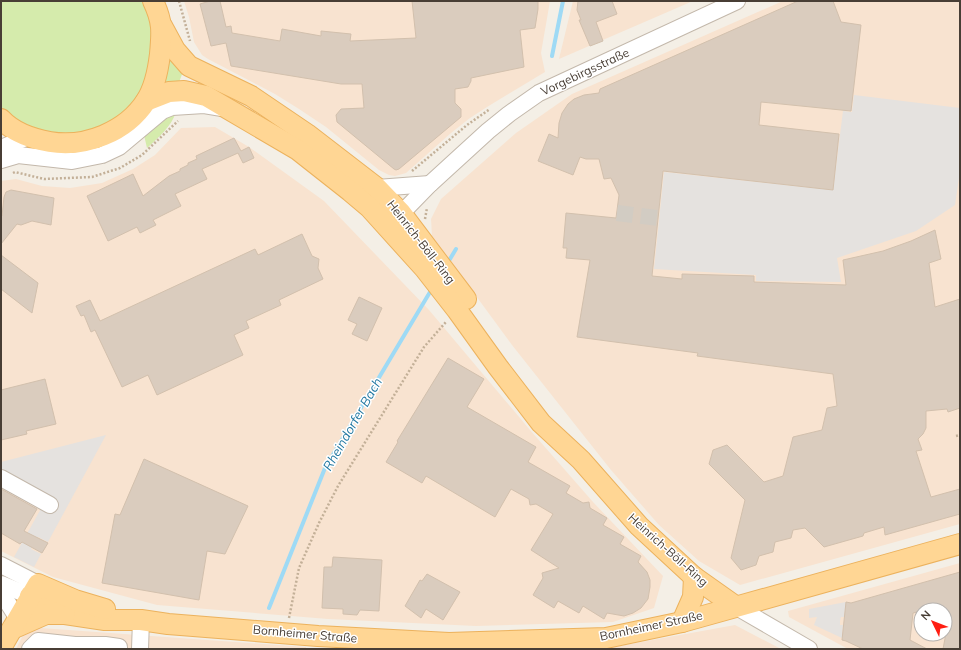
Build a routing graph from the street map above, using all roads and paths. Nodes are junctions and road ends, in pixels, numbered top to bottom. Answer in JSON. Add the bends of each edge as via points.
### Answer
{"nodes":[{"id":1,"x":179,"y":1,"type":"edge"},
{"id":2,"x":737,"y":1,"type":"edge"},
{"id":3,"x":158,"y":9,"type":"edge"},
{"id":4,"x":191,"y":46,"type":"dead end"},
{"id":5,"x":146,"y":101,"type":"junction"},
{"id":6,"x":226,"y":108,"type":"junction"},
{"id":7,"x":1,"y":119,"type":"edge"},
{"id":8,"x":178,"y":122,"type":"dead end"},
{"id":9,"x":184,"y":122,"type":"dead end"},
{"id":10,"x":134,"y":126,"type":"junction"},
{"id":11,"x":38,"y":145,"type":"junction"},
{"id":12,"x":1,"y":148,"type":"edge"},
{"id":13,"x":1,"y":160,"type":"edge"},
{"id":14,"x":430,"y":184,"type":"junction"},
{"id":15,"x":377,"y":188,"type":"junction"},
{"id":16,"x":428,"y":203,"type":"dead end"},
{"id":17,"x":402,"y":213,"type":"junction"},
{"id":18,"x":425,"y":222,"type":"dead end"},
{"id":19,"x":387,"y":227,"type":"junction"},
{"id":20,"x":431,"y":265,"type":"junction"},
{"id":21,"x":458,"y":309,"type":"junction"},
{"id":22,"x":960,"y":434,"type":"edge"},
{"id":23,"x":956,"y":436,"type":"dead end"},
{"id":24,"x":1,"y":478,"type":"edge"},
{"id":25,"x":50,"y":506,"type":"dead end"},
{"id":26,"x":960,"y":544,"type":"edge"},
{"id":27,"x":1,"y":565,"type":"edge"},
{"id":28,"x":694,"y":577,"type":"junction"},
{"id":29,"x":1,"y":584,"type":"edge"},
{"id":30,"x":34,"y":590,"type":"junction"},
{"id":31,"x":1,"y":592,"type":"edge"},
{"id":32,"x":735,"y":606,"type":"junction"},
{"id":33,"x":65,"y":614,"type":"junction"},
{"id":34,"x":289,"y":619,"type":"dead end"},
{"id":35,"x":141,"y":620,"type":"junction"},
{"id":36,"x":682,"y":622,"type":"junction"},
{"id":37,"x":15,"y":624,"type":"junction"},
{"id":38,"x":318,"y":642,"type":"edge"},
{"id":39,"x":1,"y":648,"type":"edge"},
{"id":40,"x":30,"y":649,"type":"edge"},
{"id":41,"x":119,"y":649,"type":"edge"},
{"id":42,"x":140,"y":649,"type":"edge"},
{"id":43,"x":809,"y":649,"type":"edge"}],
"edges":[{"from":1,"to":4,"type":"path"},
{"from":2,"to":14,"type":"street","name":"Vorgebirgsstraße","via":[[539,93],[492,127]]},
{"from":3,"to":5,"type":"main road","via":[[159,64],[156,80]]},
{"from":3,"to":15,"type":"main road","name":"Heinrich-Böll-Ring","via":[[175,50],[189,66],[251,96],[307,134]]},
{"from":5,"to":6,"type":"main road","name":"Heinrich-Böll-Ring","via":[[168,92],[184,91],[206,96]]},
{"from":5,"to":10,"type":"main road"},
{"from":6,"to":10,"type":"street","via":[[204,105],[172,107]]},
{"from":6,"to":19,"type":"main road","name":"Heinrich-Böll-Ring","via":[[298,150],[360,199]]},
{"from":7,"to":11,"type":"main road"},
{"from":8,"to":9,"type":"path"},
{"from":10,"to":11,"type":"main road","via":[[80,143]]},
{"from":11,"to":12,"type":"street"},
{"from":11,"to":13,"type":"street"},
{"from":14,"to":15,"type":"street"},
{"from":14,"to":17,"type":"street","name":"Vorgebirgsstraße"},
{"from":15,"to":17,"type":"main road","name":"Heinrich-Böll-Ring"},
{"from":16,"to":18,"type":"path"},
{"from":17,"to":19,"type":"street","name":"Vorgebirgsstraße"},
{"from":17,"to":20,"type":"main road","name":"Heinrich-Böll-Ring"},
{"from":19,"to":20,"type":"main road","name":"Heinrich-Böll-Ring"},
{"from":20,"to":21,"type":"main road","name":"Heinrich-Böll-Ring"},
{"from":21,"to":28,"type":"main road","name":"Heinrich-Böll-Ring","via":[[541,423],[581,460],[638,526]]},
{"from":21,"to":34,"type":"path","via":[[424,347],[338,486],[318,523],[299,568]]},
{"from":22,"to":23,"type":"path"},
{"from":24,"to":25,"type":"street"},
{"from":26,"to":32,"type":"main road","name":"Bornheimer Straße"},
{"from":27,"to":30,"type":"street","name":"Bornheimer Straße"},
{"from":28,"to":32,"type":"main road","name":"Heinrich-Böll-Ring"},
{"from":28,"to":36,"type":"main road","via":[[693,597]]},
{"from":29,"to":30,"type":"street","name":"Bornheimer Straße"},
{"from":30,"to":33,"type":"main road","name":"Bornheimer Straße"},
{"from":30,"to":35,"type":"main road","name":"Bornheimer Straße"},
{"from":30,"to":37,"type":"main road"},
{"from":31,"to":37,"type":"street"},
{"from":32,"to":36,"type":"main road","name":"Bornheimer Straße"},
{"from":32,"to":43,"type":"street","name":"Heinrich-Böll-Ring"},
{"from":33,"to":35,"type":"main road","name":"Bornheimer Straße","via":[[105,620]]},
{"from":33,"to":37,"type":"main road","via":[[46,614]]},
{"from":35,"to":38,"type":"main road","name":"Bornheimer Straße"},
{"from":35,"to":42,"type":"street"},
{"from":36,"to":38,"type":"main road","name":"Bornheimer Straße","via":[[606,638],[449,643]]},
{"from":37,"to":39,"type":"main road"},
{"from":40,"to":41,"type":"street","via":[[38,641],[105,645]]}]}
